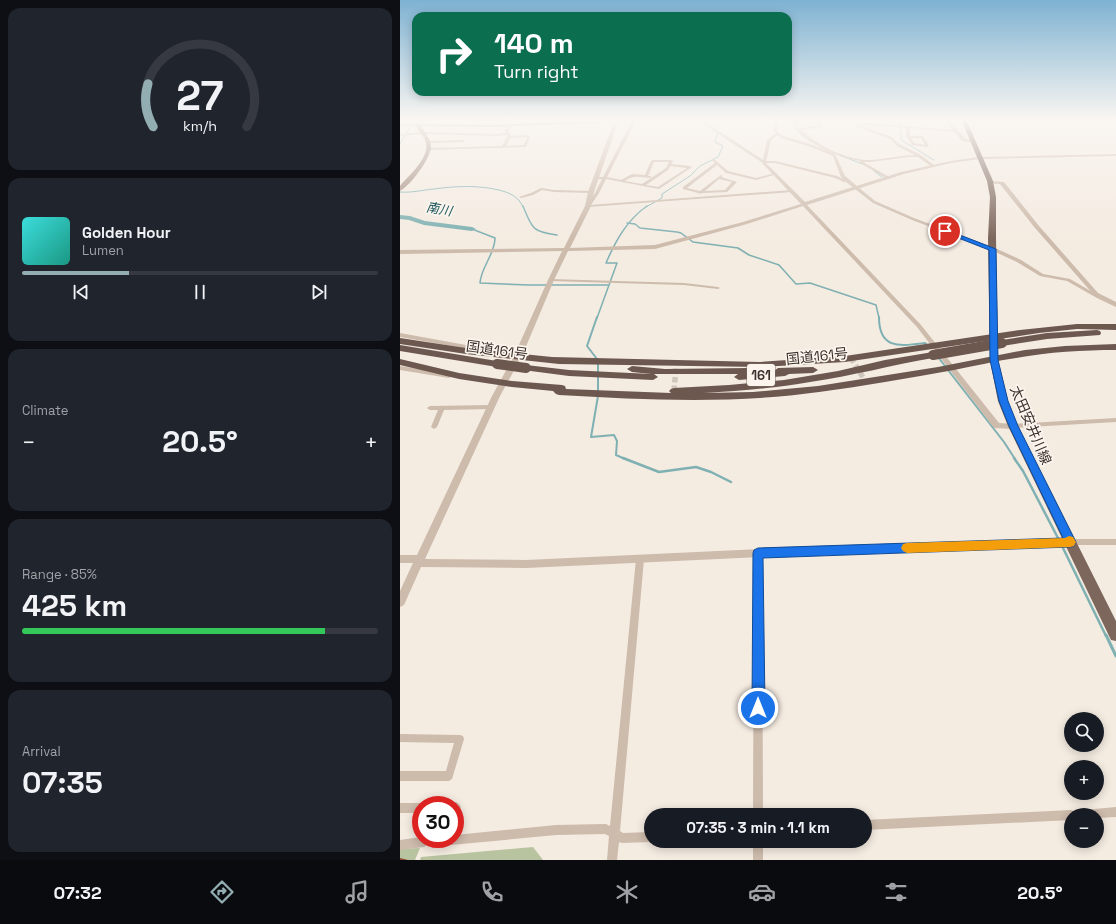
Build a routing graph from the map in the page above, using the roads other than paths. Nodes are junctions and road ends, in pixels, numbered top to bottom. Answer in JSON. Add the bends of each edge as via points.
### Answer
{"nodes":[{"id":1,"x":424,"y":159,"type":"edge"},
{"id":2,"x":602,"y":159,"type":"edge"},
{"id":3,"x":614,"y":159,"type":"edge"},
{"id":4,"x":760,"y":159,"type":"edge"},
{"id":5,"x":837,"y":159,"type":"edge"},
{"id":6,"x":855,"y":159,"type":"edge"},
{"id":7,"x":883,"y":159,"type":"edge"},
{"id":8,"x":924,"y":159,"type":"edge"},
{"id":9,"x":972,"y":159,"type":"edge"},
{"id":10,"x":980,"y":159,"type":"edge"},
{"id":11,"x":858,"y":160,"type":"junction"},
{"id":12,"x":764,"y":162,"type":"junction"},
{"id":13,"x":669,"y":165,"type":"junction"},
{"id":14,"x":933,"y":166,"type":"junction"},
{"id":15,"x":728,"y":172,"type":"junction"},
{"id":16,"x":775,"y":174,"type":"junction"},
{"id":17,"x":646,"y":176,"type":"junction"},
{"id":18,"x":595,"y":178,"type":"junction"},
{"id":19,"x":605,"y":178,"type":"junction"},
{"id":20,"x":654,"y":178,"type":"junction"},
{"id":21,"x":719,"y":178,"type":"junction"},
{"id":22,"x":888,"y":178,"type":"junction"},
{"id":23,"x":622,"y":181,"type":"junction"},
{"id":24,"x":990,"y":182,"type":"junction"},
{"id":25,"x":850,"y":183,"type":"junction"},
{"id":26,"x":643,"y":185,"type":"junction"},
{"id":27,"x":400,"y":188,"type":"edge"},
{"id":28,"x":659,"y":188,"type":"junction"},
{"id":29,"x":856,"y":188,"type":"junction"},
{"id":30,"x":665,"y":189,"type":"dead end"},
{"id":31,"x":792,"y":191,"type":"junction"},
{"id":32,"x":591,"y":192,"type":"junction"},
{"id":33,"x":700,"y":192,"type":"junction"},
{"id":34,"x":521,"y":197,"type":"dead end"},
{"id":35,"x":695,"y":198,"type":"junction"},
{"id":36,"x":804,"y":205,"type":"junction"},
{"id":37,"x":588,"y":206,"type":"junction"},
{"id":38,"x":993,"y":249,"type":"junction"},
{"id":39,"x":568,"y":250,"type":"junction"},
{"id":40,"x":400,"y":252,"type":"edge"},
{"id":41,"x":550,"y":283,"type":"junction"},
{"id":42,"x":718,"y":288,"type":"dead end"},
{"id":43,"x":1101,"y":298,"type":"junction"},
{"id":44,"x":1116,"y":305,"type":"edge"},
{"id":45,"x":1116,"y":327,"type":"edge"},
{"id":46,"x":1116,"y":334,"type":"edge"},
{"id":47,"x":400,"y":335,"type":"edge"},
{"id":48,"x":994,"y":337,"type":"junction"},
{"id":49,"x":400,"y":341,"type":"edge"},
{"id":50,"x":1116,"y":347,"type":"edge"},
{"id":51,"x":400,"y":348,"type":"edge"},
{"id":52,"x":466,"y":351,"type":"junction"},
{"id":53,"x":924,"y":352,"type":"junction"},
{"id":54,"x":518,"y":356,"type":"junction"},
{"id":55,"x":994,"y":360,"type":"junction"},
{"id":56,"x":400,"y":362,"type":"edge"},
{"id":57,"x":891,"y":362,"type":"junction"},
{"id":58,"x":400,"y":368,"type":"edge"},
{"id":59,"x":598,"y":368,"type":"junction"},
{"id":60,"x":951,"y":368,"type":"junction"},
{"id":61,"x":459,"y":376,"type":"junction"},
{"id":62,"x":505,"y":383,"type":"junction"},
{"id":63,"x":599,"y":392,"type":"junction"},
{"id":64,"x":491,"y":407,"type":"junction"},
{"id":65,"x":430,"y":408,"type":"dead end"},
{"id":66,"x":442,"y":408,"type":"junction"},
{"id":67,"x":1116,"y":420,"type":"edge"},
{"id":68,"x":434,"y":426,"type":"dead end"},
{"id":69,"x":1013,"y":426,"type":"junction"},
{"id":70,"x":1116,"y":542,"type":"edge"},
{"id":71,"x":1063,"y":543,"type":"junction"},
{"id":72,"x":758,"y":553,"type":"junction"},
{"id":73,"x":400,"y":559,"type":"edge"},
{"id":74,"x":640,"y":559,"type":"junction"},
{"id":75,"x":420,"y":561,"type":"junction"},
{"id":76,"x":400,"y":602,"type":"edge"},
{"id":77,"x":1116,"y":635,"type":"edge"},
{"id":78,"x":400,"y":738,"type":"edge"},
{"id":79,"x":400,"y":776,"type":"edge"},
{"id":80,"x":400,"y":808,"type":"edge"},
{"id":81,"x":412,"y":808,"type":"edge"},
{"id":82,"x":758,"y":808,"type":"edge"},
{"id":83,"x":1116,"y":812,"type":"edge"},
{"id":84,"x":1104,"y":813,"type":"edge"},
{"id":85,"x":1064,"y":815,"type":"edge"},
{"id":86,"x":872,"y":825,"type":"edge"},
{"id":87,"x":615,"y":835,"type":"junction"},
{"id":88,"x":644,"y":836,"type":"edge"},
{"id":89,"x":464,"y":839,"type":"edge"},
{"id":90,"x":412,"y":844,"type":"edge"},
{"id":91,"x":400,"y":845,"type":"edge"},
{"id":92,"x":758,"y":848,"type":"edge"},
{"id":93,"x":612,"y":860,"type":"edge"},
{"id":94,"x":758,"y":860,"type":"edge"}],
"edges":[{"from":1,"to":27,"type":"main road"},
{"from":2,"to":18,"type":"street"},
{"from":3,"to":19,"type":"street"},
{"from":4,"to":12,"type":"street"},
{"from":5,"to":25,"type":"street","via":[[840,172]]},
{"from":6,"to":11,"type":"street"},
{"from":7,"to":11,"type":"street"},
{"from":8,"to":14,"type":"street"},
{"from":9,"to":14,"type":"street"},
{"from":10,"to":24,"type":"main road","name":"太田安井川線"},
{"from":11,"to":22,"type":"street"},
{"from":12,"to":16,"type":"street"},
{"from":12,"to":25,"type":"street","via":[[775,162],[836,177]]},
{"from":13,"to":17,"type":"street","via":[[671,161],[653,161]]},
{"from":13,"to":20,"type":"street"},
{"from":13,"to":28,"type":"street","via":[[690,166]]},
{"from":14,"to":22,"type":"street"},
{"from":15,"to":16,"type":"street","via":[[756,179]]},
{"from":15,"to":21,"type":"street"},
{"from":15,"to":33,"type":"street","via":[[715,162],[684,188]]},
{"from":16,"to":31,"type":"street"},
{"from":17,"to":20,"type":"street"},
{"from":17,"to":23,"type":"street","via":[[632,175]]},
{"from":18,"to":19,"type":"street"},
{"from":18,"to":32,"type":"street"},
{"from":19,"to":23,"type":"street"},
{"from":19,"to":37,"type":"street"},
{"from":20,"to":26,"type":"street"},
{"from":21,"to":33,"type":"street"},
{"from":21,"to":33,"type":"street","via":[[735,182],[726,191]]},
{"from":22,"to":29,"type":"street"},
{"from":23,"to":26,"type":"street"},
{"from":24,"to":38,"type":"main road","name":"太田安井川線","via":[[994,209]]},
{"from":24,"to":43,"type":"street","via":[[1002,183]]},
{"from":25,"to":29,"type":"street"},
{"from":26,"to":28,"type":"street"},
{"from":28,"to":30,"type":"street"},
{"from":29,"to":36,"type":"street"},
{"from":29,"to":38,"type":"street","via":[[874,202]]},
{"from":31,"to":35,"type":"street"},
{"from":31,"to":36,"type":"street"},
{"from":32,"to":34,"type":"street","via":[[537,189],[532,194]]},
{"from":32,"to":37,"type":"street"},
{"from":33,"to":35,"type":"street"},
{"from":35,"to":37,"type":"street"},
{"from":36,"to":39,"type":"street","via":[[645,248]]},
{"from":36,"to":53,"type":"street","via":[[919,326]]},
{"from":37,"to":39,"type":"street"},
{"from":38,"to":43,"type":"street","via":[[1042,275],[1068,280]]},
{"from":38,"to":48,"type":"main road","name":"太田安井川線"},
{"from":39,"to":40,"type":"street"},
{"from":39,"to":41,"type":"street"},
{"from":41,"to":42,"type":"street","via":[[684,284]]},
{"from":41,"to":54,"type":"street"},
{"from":43,"to":44,"type":"street"},
{"from":45,"to":48,"type":"highway","via":[[1059,328]]},
{"from":46,"to":53,"type":"highway","name":"国道161号","number":"161","bridge":true,"via":[[1074,334]]},
{"from":47,"to":52,"type":"street","via":[[466,347]]},
{"from":48,"to":53,"type":"highway"},
{"from":48,"to":55,"type":"main road","name":"太田安井川線"},
{"from":49,"to":52,"type":"highway"},
{"from":50,"to":55,"type":"highway","via":[[1035,352]]},
{"from":51,"to":59,"type":"highway","name":"国道161号","number":"161","bridge":true,"via":[[526,368]]},
{"from":52,"to":54,"type":"highway"},
{"from":53,"to":57,"type":"highway","name":"国道161号","number":"161"},
{"from":53,"to":59,"type":"highway","via":[[786,364]]},
{"from":53,"to":60,"type":"street"},
{"from":54,"to":59,"type":"highway"},
{"from":54,"to":62,"type":"street"},
{"from":55,"to":60,"type":"highway"},
{"from":55,"to":69,"type":"main road","name":"太田安井川線","via":[[1003,401]]},
{"from":56,"to":61,"type":"highway"},
{"from":57,"to":59,"type":"highway","name":"国道161号","number":"161","via":[[718,378]]},
{"from":57,"to":63,"type":"highway","via":[[771,385],[682,391]]},
{"from":58,"to":61,"type":"street"},
{"from":60,"to":63,"type":"highway","via":[[786,393],[730,397]]},
{"from":60,"to":69,"type":"street","via":[[997,426]]},
{"from":61,"to":62,"type":"highway"},
{"from":62,"to":63,"type":"highway","via":[[556,388],[559,392]]},
{"from":62,"to":64,"type":"street"},
{"from":64,"to":66,"type":"street"},
{"from":64,"to":75,"type":"street"},
{"from":65,"to":66,"type":"street"},
{"from":66,"to":68,"type":"street"},
{"from":67,"to":69,"type":"street"},
{"from":69,"to":71,"type":"main road","name":"太田安井川線"},
{"from":70,"to":71,"type":"street"},
{"from":71,"to":72,"type":"street"},
{"from":71,"to":77,"type":"main road","name":"太田安井川線"},
{"from":72,"to":74,"type":"street"},
{"from":72,"to":82,"type":"street"},
{"from":73,"to":75,"type":"street"},
{"from":74,"to":75,"type":"street","via":[[526,564]]},
{"from":74,"to":87,"type":"street"},
{"from":75,"to":76,"type":"street"},
{"from":78,"to":79,"type":"street","via":[[460,739],[449,776]]},
{"from":80,"to":81,"type":"street"},
{"from":83,"to":84,"type":"street"},
{"from":85,"to":86,"type":"street"},
{"from":87,"to":88,"type":"street","via":[[622,838]]},
{"from":87,"to":89,"type":"street","via":[[606,829],[556,830]]},
{"from":87,"to":93,"type":"street"},
{"from":90,"to":91,"type":"street"},
{"from":92,"to":94,"type":"street"}]}
